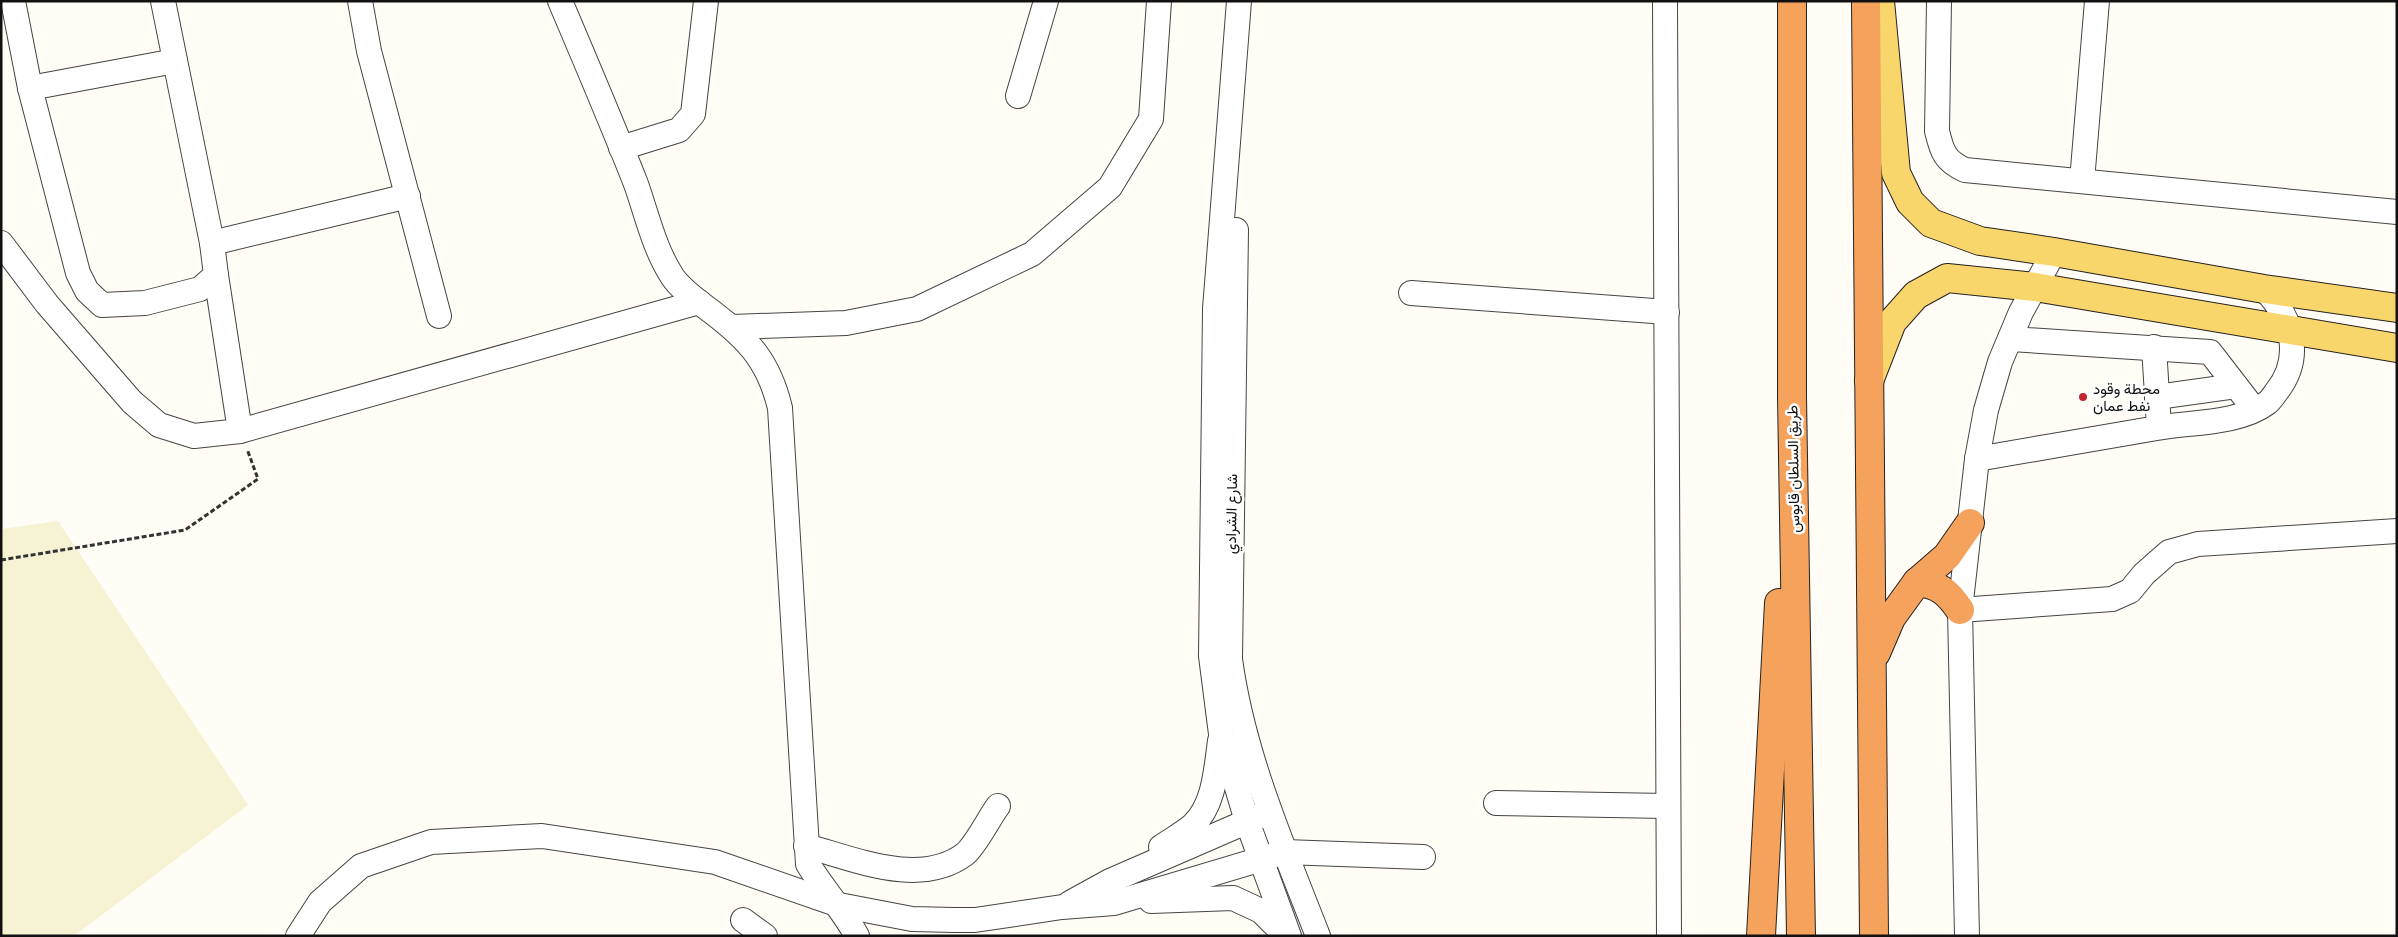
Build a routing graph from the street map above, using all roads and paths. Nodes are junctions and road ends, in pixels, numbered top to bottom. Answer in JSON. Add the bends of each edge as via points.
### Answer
{"nodes":[{"id":1,"x":13,"y":1,"type":"edge"},
{"id":2,"x":163,"y":1,"type":"edge"},
{"id":3,"x":360,"y":1,"type":"edge"},
{"id":4,"x":560,"y":1,"type":"edge"},
{"id":5,"x":706,"y":1,"type":"edge"},
{"id":6,"x":1046,"y":1,"type":"edge"},
{"id":7,"x":1159,"y":1,"type":"edge"},
{"id":8,"x":1239,"y":1,"type":"edge"},
{"id":9,"x":1665,"y":1,"type":"edge"},
{"id":10,"x":1792,"y":1,"type":"edge"},
{"id":11,"x":1866,"y":1,"type":"edge"},
{"id":12,"x":1880,"y":1,"type":"edge"},
{"id":13,"x":1939,"y":1,"type":"edge"},
{"id":14,"x":2097,"y":1,"type":"edge"},
{"id":15,"x":175,"y":61,"type":"junction"},
{"id":16,"x":1233,"y":79,"type":"junction"},
{"id":17,"x":30,"y":88,"type":"junction"},
{"id":18,"x":1018,"y":96,"type":"dead end"},
{"id":19,"x":621,"y":148,"type":"junction"},
{"id":20,"x":2082,"y":181,"type":"junction"},
{"id":21,"x":408,"y":196,"type":"junction"},
{"id":22,"x":2397,"y":212,"type":"edge"},
{"id":23,"x":212,"y":243,"type":"junction"},
{"id":24,"x":1,"y":244,"type":"edge"},
{"id":25,"x":2054,"y":252,"type":"junction"},
{"id":26,"x":216,"y":275,"type":"junction"},
{"id":27,"x":2035,"y":287,"type":"junction"},
{"id":28,"x":2264,"y":290,"type":"junction"},
{"id":29,"x":1411,"y":293,"type":"dead end"},
{"id":30,"x":699,"y":302,"type":"junction"},
{"id":31,"x":2397,"y":308,"type":"edge"},
{"id":32,"x":1667,"y":312,"type":"junction"},
{"id":33,"x":439,"y":316,"type":"dead end"},
{"id":34,"x":732,"y":327,"type":"junction"},
{"id":35,"x":2290,"y":330,"type":"junction"},
{"id":36,"x":2011,"y":339,"type":"junction"},
{"id":37,"x":2154,"y":347,"type":"junction"},
{"id":38,"x":2397,"y":348,"type":"edge"},
{"id":39,"x":1869,"y":381,"type":"junction"},
{"id":40,"x":2236,"y":386,"type":"junction"},
{"id":41,"x":1792,"y":397,"type":"junction"},
{"id":42,"x":2157,"y":397,"type":"junction"},
{"id":43,"x":2254,"y":409,"type":"junction"},
{"id":44,"x":2159,"y":427,"type":"junction"},
{"id":45,"x":240,"y":431,"type":"junction"},
{"id":46,"x":1977,"y":460,"type":"junction"},
{"id":47,"x":1970,"y":523,"type":"junction"},
{"id":48,"x":2397,"y":531,"type":"edge"},
{"id":49,"x":1,"y":560,"type":"edge"},
{"id":50,"x":1917,"y":582,"type":"junction"},
{"id":51,"x":1960,"y":610,"type":"junction"},
{"id":52,"x":1872,"y":661,"type":"junction"},
{"id":53,"x":1220,"y":734,"type":"junction"},
{"id":54,"x":1496,"y":803,"type":"dead end"},
{"id":55,"x":998,"y":806,"type":"dead end"},
{"id":56,"x":1667,"y":806,"type":"junction"},
{"id":57,"x":1270,"y":812,"type":"junction"},
{"id":58,"x":1246,"y":821,"type":"junction"},
{"id":59,"x":806,"y":846,"type":"junction"},
{"id":60,"x":1285,"y":852,"type":"junction"},
{"id":61,"x":1423,"y":857,"type":"dead end"},
{"id":62,"x":1260,"y":860,"type":"junction"},
{"id":63,"x":1112,"y":892,"type":"junction"},
{"id":64,"x":839,"y":905,"type":"junction"},
{"id":65,"x":743,"y":920,"type":"dead end"},
{"id":66,"x":298,"y":936,"type":"edge"},
{"id":67,"x":764,"y":936,"type":"edge"},
{"id":68,"x":857,"y":936,"type":"edge"},
{"id":69,"x":1288,"y":936,"type":"edge"},
{"id":70,"x":1318,"y":936,"type":"edge"},
{"id":71,"x":1668,"y":936,"type":"edge"},
{"id":72,"x":1761,"y":936,"type":"edge"},
{"id":73,"x":1802,"y":936,"type":"edge"},
{"id":74,"x":1874,"y":936,"type":"edge"},
{"id":75,"x":1967,"y":936,"type":"edge"}],
"edges":[{"from":1,"to":17,"type":"street"},
{"from":2,"to":15,"type":"street"},
{"from":3,"to":21,"type":"street"},
{"from":4,"to":19,"type":"street"},
{"from":5,"to":19,"type":"street","via":[[693,114],[680,130]]},
{"from":6,"to":18,"type":"street"},
{"from":7,"to":34,"type":"street","via":[[1151,119],[1110,187],[1032,254],[917,308],[846,323]]},
{"from":8,"to":16,"type":"street","name":"شارع الشرادي"},
{"from":9,"to":32,"type":"street"},
{"from":10,"to":41,"type":"highway","name":"طريق السلطان قابوس"},
{"from":11,"to":39,"type":"highway"},
{"from":12,"to":25,"type":"main road","via":[[1896,173],[1910,202],[1932,223],[1980,241]]},
{"from":13,"to":20,"type":"street","via":[[1937,131],[1941,147],[1951,164],[1965,170]]},
{"from":14,"to":20,"type":"street"},
{"from":15,"to":17,"type":"street"},
{"from":15,"to":23,"type":"street"},
{"from":16,"to":53,"type":"street","name":"شارع الشرادي","via":[[1215,309],[1211,656]]},
{"from":16,"to":57,"type":"street","name":"شارع الشرادي","via":[[1236,177],[1230,659],[1243,725]]},
{"from":17,"to":26,"type":"street","via":[[78,273],[87,291],[102,305],[145,302],[200,289]]},
{"from":19,"to":30,"type":"street","via":[[665,262],[673,277]]},
{"from":20,"to":22,"type":"street"},
{"from":21,"to":23,"type":"street"},
{"from":21,"to":33,"type":"street"},
{"from":23,"to":26,"type":"street"},
{"from":24,"to":45,"type":"street","via":[[47,304],[132,402],[159,425],[194,436]]},
{"from":25,"to":27,"type":"street"},
{"from":25,"to":28,"type":"main road"},
{"from":26,"to":45,"type":"street"},
{"from":27,"to":35,"type":"main road"},
{"from":27,"to":36,"type":"street"},
{"from":27,"to":39,"type":"main road","via":[[1947,278],[1916,295],[1892,322]]},
{"from":28,"to":31,"type":"main road"},
{"from":28,"to":35,"type":"street","via":[[2280,308]]},
{"from":29,"to":32,"type":"street"},
{"from":30,"to":34,"type":"street"},
{"from":30,"to":45,"type":"street"},
{"from":32,"to":56,"type":"street"},
{"from":34,"to":59,"type":"street","via":[[762,359],[775,386],[780,408]]},
{"from":35,"to":38,"type":"main road"},
{"from":35,"to":43,"type":"street","via":[[2292,353],[2286,379],[2267,403]]},
{"from":36,"to":37,"type":"street"},
{"from":36,"to":46,"type":"street","via":[[1992,386]]},
{"from":37,"to":40,"type":"street","via":[[2210,352]]},
{"from":37,"to":42,"type":"street"},
{"from":39,"to":52,"type":"highway"},
{"from":40,"to":42,"type":"street"},
{"from":40,"to":43,"type":"street"},
{"from":41,"to":72,"type":"highway"},
{"from":41,"to":73,"type":"highway","name":"طريق السلطان قابوس"},
{"from":42,"to":44,"type":"street"},
{"from":43,"to":44,"type":"street","via":[[2202,423]]},
{"from":44,"to":46,"type":"street"},
{"from":45,"to":49,"type":"path","via":[[258,479],[185,530]]},
{"from":46,"to":47,"type":"street"},
{"from":47,"to":50,"type":"highway","via":[[1947,556]]},
{"from":47,"to":51,"type":"street"},
{"from":48,"to":51,"type":"street","via":[[2198,544],[2169,552],[2130,591],[2112,599]]},
{"from":50,"to":51,"type":"highway","via":[[1935,584],[1951,597]]},
{"from":50,"to":52,"type":"highway","via":[[1902,600]]},
{"from":51,"to":75,"type":"street"},
{"from":52,"to":74,"type":"highway"},
{"from":53,"to":58,"type":"street","name":"شارع الشرادي"},
{"from":53,"to":63,"type":"street","via":[[1212,791],[1194,825]]},
{"from":54,"to":56,"type":"street"},
{"from":55,"to":59,"type":"street","via":[[967,853],[941,868],[904,871]]},
{"from":56,"to":71,"type":"street"},
{"from":57,"to":58,"type":"street"},
{"from":57,"to":60,"type":"street","name":"شارع الشرادي"},
{"from":58,"to":62,"type":"street","name":"شارع الشرادي"},
{"from":58,"to":63,"type":"street"},
{"from":59,"to":64,"type":"street","via":[[808,864]]},
{"from":60,"to":61,"type":"street"},
{"from":60,"to":62,"type":"street"},
{"from":60,"to":70,"type":"street","name":"شارع الشرادي"},
{"from":62,"to":63,"type":"street"},
{"from":62,"to":69,"type":"street","name":"شارع الشرادي"},
{"from":63,"to":64,"type":"street","via":[[1062,907],[961,920],[912,919]]},
{"from":63,"to":69,"type":"street","via":[[1233,898],[1261,911]]},
{"from":64,"to":66,"type":"street","via":[[715,862],[542,836],[477,839],[431,842],[361,866],[320,902]]},
{"from":64,"to":68,"type":"street"},
{"from":65,"to":67,"type":"street"}]}
